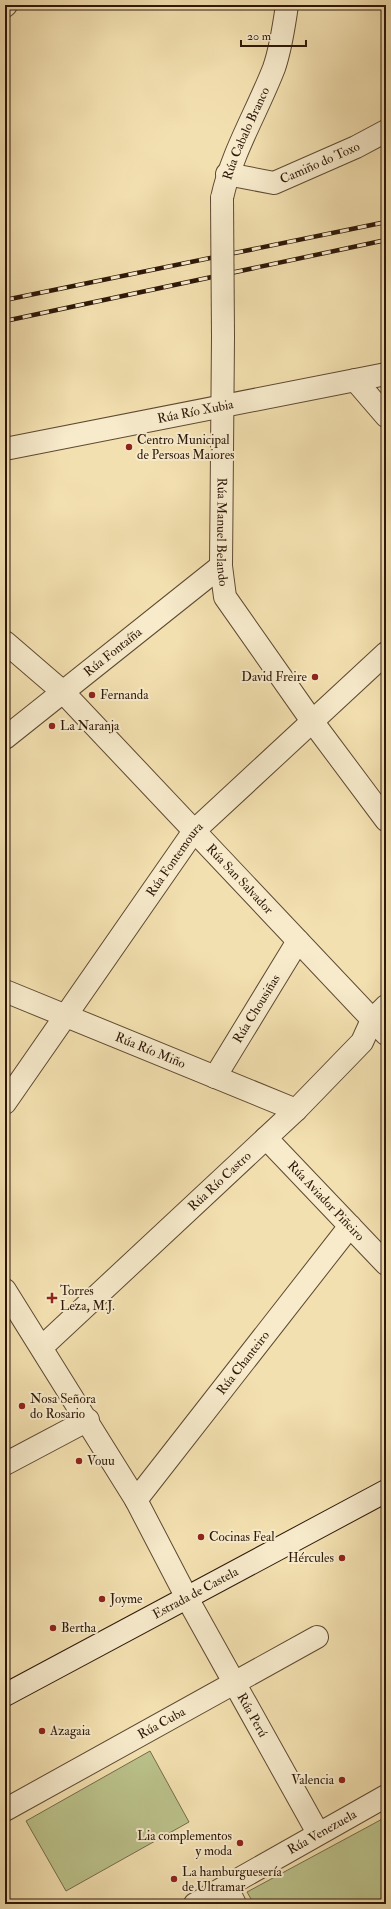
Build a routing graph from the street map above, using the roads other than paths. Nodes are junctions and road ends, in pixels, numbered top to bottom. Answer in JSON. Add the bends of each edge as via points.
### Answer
{"nodes":[{"id":1,"x":287,"y":5,"type":"edge"},
{"id":2,"x":386,"y":131,"type":"edge"},
{"id":3,"x":227,"y":174,"type":"junction"},
{"id":4,"x":222,"y":265,"type":"joint"},
{"id":5,"x":386,"y":374,"type":"edge"},
{"id":6,"x":355,"y":380,"type":"junction"},
{"id":7,"x":222,"y":405,"type":"junction"},
{"id":8,"x":386,"y":416,"type":"edge"},
{"id":9,"x":5,"y":449,"type":"edge"},
{"id":10,"x":221,"y":566,"type":"junction"},
{"id":11,"x":5,"y":642,"type":"edge"},
{"id":12,"x":386,"y":653,"type":"edge"},
{"id":13,"x":63,"y":692,"type":"junction"},
{"id":14,"x":312,"y":721,"type":"junction"},
{"id":15,"x":5,"y":738,"type":"edge"},
{"id":16,"x":386,"y":820,"type":"edge"},
{"id":17,"x":194,"y":831,"type":"junction"},
{"id":18,"x":298,"y":941,"type":"junction"},
{"id":19,"x":5,"y":991,"type":"edge"},
{"id":20,"x":66,"y":1016,"type":"junction"},
{"id":21,"x":381,"y":1020,"type":"edge"},
{"id":22,"x":215,"y":1077,"type":"junction"},
{"id":23,"x":5,"y":1103,"type":"edge"},
{"id":24,"x":296,"y":1110,"type":"junction"},
{"id":25,"x":266,"y":1138,"type":"junction"},
{"id":26,"x":350,"y":1226,"type":"junction"},
{"id":27,"x":386,"y":1264,"type":"edge"},
{"id":28,"x":5,"y":1290,"type":"edge"},
{"id":29,"x":42,"y":1347,"type":"junction"},
{"id":30,"x":88,"y":1420,"type":"junction"},
{"id":31,"x":5,"y":1464,"type":"edge"},
{"id":32,"x":386,"y":1491,"type":"edge"},
{"id":33,"x":136,"y":1500,"type":"junction"},
{"id":34,"x":187,"y":1598,"type":"junction"},
{"id":35,"x":318,"y":1637,"type":"dead end"},
{"id":36,"x":234,"y":1682,"type":"junction"},
{"id":37,"x":5,"y":1695,"type":"edge"},
{"id":38,"x":386,"y":1796,"type":"edge"},
{"id":39,"x":5,"y":1810,"type":"edge"},
{"id":40,"x":318,"y":1834,"type":"junction"},
{"id":41,"x":230,"y":1895,"type":"edge"},
{"id":42,"x":195,"y":1904,"type":"edge"}],
"edges":[{"from":1,"to":3,"type":"street","name":"Rúa Cabalo Branco","via":[[283,36],[274,67]]},
{"from":2,"to":3,"type":"street","name":"Camiño do Toxo","via":[[274,183]]},
{"from":3,"to":4,"type":"street","name":"Rúa Cabalo Branco","bridge":true,"via":[[222,198]]},
{"from":4,"to":7,"type":"street","name":"Rúa Manuel Belando","bridge":true},
{"from":5,"to":6,"type":"street","name":"Rúa Río Xubia"},
{"from":6,"to":7,"type":"street","name":"Rúa Río Xubia"},
{"from":6,"to":8,"type":"street"},
{"from":7,"to":9,"type":"street","name":"Rúa Río Xubia"},
{"from":7,"to":10,"type":"street","name":"Rúa Manuel Belando"},
{"from":10,"to":13,"type":"street","name":"Rúa Fontaíña"},
{"from":10,"to":14,"type":"street","name":"Rúa Manuel Belando","via":[[224,597]]},
{"from":11,"to":13,"type":"street","name":"Rúa San Salvador"},
{"from":12,"to":14,"type":"street","name":"Rúa Fontemoura"},
{"from":13,"to":15,"type":"street","name":"Rúa Fontaíña"},
{"from":13,"to":17,"type":"street","name":"Rúa San Salvador"},
{"from":14,"to":16,"type":"street","name":"Rúa Manuel Belando"},
{"from":14,"to":17,"type":"street","name":"Rúa Fontemoura"},
{"from":17,"to":18,"type":"street","name":"Rúa San Salvador"},
{"from":17,"to":20,"type":"street","name":"Rúa Fontemoura"},
{"from":18,"to":21,"type":"street","name":"Rúa San Salvador"},
{"from":18,"to":22,"type":"street","name":"Rúa Chousiñas"},
{"from":19,"to":20,"type":"street","name":"Rúa Río Miño"},
{"from":20,"to":22,"type":"street","name":"Rúa Río Miño"},
{"from":20,"to":23,"type":"street","name":"Rúa Fontemoura"},
{"from":21,"to":24,"type":"street","name":"Rúa Río Castro"},
{"from":22,"to":24,"type":"street","name":"Rúa Río Miño"},
{"from":24,"to":25,"type":"street","name":"Rúa Río Castro"},
{"from":25,"to":26,"type":"street","name":"Rúa Aviador Piñeiro"},
{"from":25,"to":29,"type":"street","name":"Rúa Río Castro"},
{"from":26,"to":27,"type":"street","name":"Rúa Aviador Piñeiro"},
{"from":26,"to":33,"type":"street","name":"Rúa Chanteiro"},
{"from":28,"to":29,"type":"street","name":"Rúa Perú"},
{"from":29,"to":30,"type":"street","name":"Rúa Perú"},
{"from":30,"to":31,"type":"street"},
{"from":30,"to":33,"type":"street","name":"Rúa Perú"},
{"from":32,"to":34,"type":"street","name":"Estrada de Castela"},
{"from":33,"to":34,"type":"street","name":"Rúa Perú"},
{"from":34,"to":36,"type":"street","name":"Rúa Perú"},
{"from":34,"to":37,"type":"street","name":"Estrada de Castela"},
{"from":35,"to":36,"type":"street","name":"Rúa Cuba"},
{"from":36,"to":39,"type":"street","name":"Rúa Cuba"},
{"from":36,"to":40,"type":"street","name":"Rúa Perú"},
{"from":38,"to":40,"type":"street","name":"Rúa Venezuela"},
{"from":40,"to":41,"type":"street","name":"Rúa Venezuela"},
{"from":41,"to":42,"type":"street","name":"Rúa Venezuela"}]}
